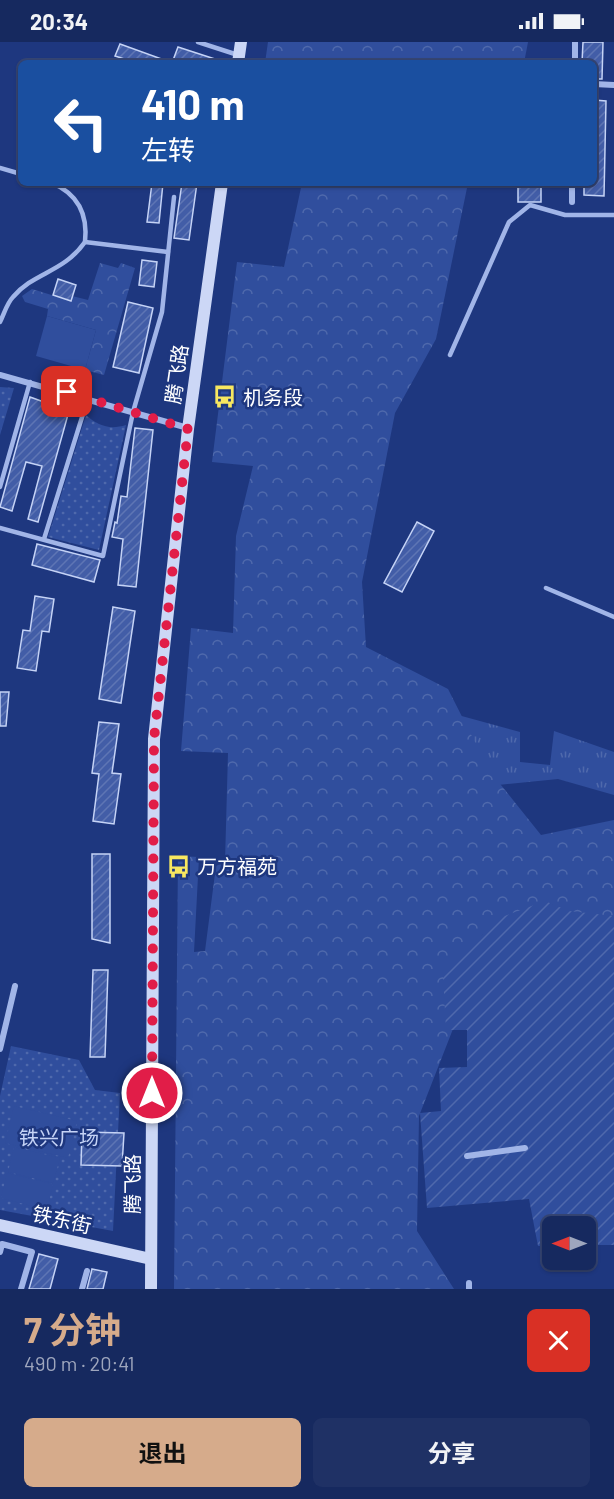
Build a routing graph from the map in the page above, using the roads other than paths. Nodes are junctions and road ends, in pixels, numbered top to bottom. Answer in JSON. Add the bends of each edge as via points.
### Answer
{"nodes":[{"id":1,"x":198,"y":42,"type":"edge"},
{"id":2,"x":242,"y":42,"type":"edge"},
{"id":3,"x":575,"y":42,"type":"edge"},
{"id":4,"x":239,"y":59,"type":"edge"},
{"id":5,"x":575,"y":60,"type":"edge"},
{"id":6,"x":597,"y":84,"type":"edge"},
{"id":7,"x":614,"y":85,"type":"edge"},
{"id":8,"x":0,"y":168,"type":"edge"},
{"id":9,"x":18,"y":173,"type":"edge"},
{"id":10,"x":58,"y":186,"type":"edge"},
{"id":11,"x":222,"y":186,"type":"edge"},
{"id":12,"x":573,"y":186,"type":"edge"},
{"id":13,"x":174,"y":197,"type":"dead end"},
{"id":14,"x":572,"y":202,"type":"dead end"},
{"id":15,"x":614,"y":215,"type":"edge"},
{"id":16,"x":86,"y":242,"type":"junction"},
{"id":17,"x":168,"y":252,"type":"junction"},
{"id":18,"x":0,"y":322,"type":"edge"},
{"id":19,"x":450,"y":355,"type":"dead end"},
{"id":20,"x":0,"y":375,"type":"edge"},
{"id":21,"x":30,"y":382,"type":"junction"},
{"id":22,"x":88,"y":398,"type":"junction"},
{"id":23,"x":133,"y":412,"type":"junction"},
{"id":24,"x":188,"y":429,"type":"junction"},
{"id":25,"x":0,"y":487,"type":"edge"},
{"id":26,"x":0,"y":528,"type":"edge"},
{"id":27,"x":44,"y":539,"type":"junction"},
{"id":28,"x":546,"y":588,"type":"dead end"},
{"id":29,"x":614,"y":616,"type":"edge"},
{"id":30,"x":15,"y":986,"type":"dead end"},
{"id":31,"x":0,"y":1049,"type":"edge"},
{"id":32,"x":525,"y":1148,"type":"dead end"},
{"id":33,"x":468,"y":1156,"type":"dead end"},
{"id":34,"x":0,"y":1225,"type":"edge"},
{"id":35,"x":0,"y":1252,"type":"edge"},
{"id":36,"x":152,"y":1259,"type":"junction"},
{"id":37,"x":87,"y":1271,"type":"dead end"},
{"id":38,"x":21,"y":1289,"type":"edge"},
{"id":39,"x":82,"y":1289,"type":"edge"},
{"id":40,"x":151,"y":1289,"type":"edge"}],
"edges":[{"from":1,"to":4,"type":"lane"},
{"from":2,"to":4,"type":"street"},
{"from":3,"to":5,"type":"street"},
{"from":6,"to":7,"type":"street"},
{"from":8,"to":9,"type":"lane"},
{"from":10,"to":16,"type":"lane","via":[[78,201],[87,227]]},
{"from":11,"to":24,"type":"street","name":"腾飞路"},
{"from":12,"to":14,"type":"street"},
{"from":13,"to":17,"type":"lane"},
{"from":15,"to":19,"type":"lane","via":[[565,215],[530,205],[509,222]]},
{"from":16,"to":17,"type":"lane"},
{"from":16,"to":18,"type":"lane","via":[[65,265],[24,286],[11,298]]},
{"from":17,"to":23,"type":"lane","via":[[162,312]]},
{"from":20,"to":21,"type":"street"},
{"from":21,"to":22,"type":"street"},
{"from":21,"to":25,"type":"lane"},
{"from":22,"to":23,"type":"street"},
{"from":22,"to":27,"type":"lane"},
{"from":23,"to":24,"type":"street"},
{"from":23,"to":27,"type":"lane","via":[[103,556]]},
{"from":24,"to":36,"type":"street","name":"腾飞路","via":[[154,739]]},
{"from":26,"to":27,"type":"lane"},
{"from":28,"to":29,"type":"lane"},
{"from":30,"to":31,"type":"street"},
{"from":32,"to":33,"type":"street"},
{"from":34,"to":36,"type":"street","name":"铁东街"},
{"from":35,"to":38,"type":"street","via":[[2,1244],[32,1252]]},
{"from":36,"to":40,"type":"street","name":"腾飞路"},
{"from":37,"to":39,"type":"street"}]}
